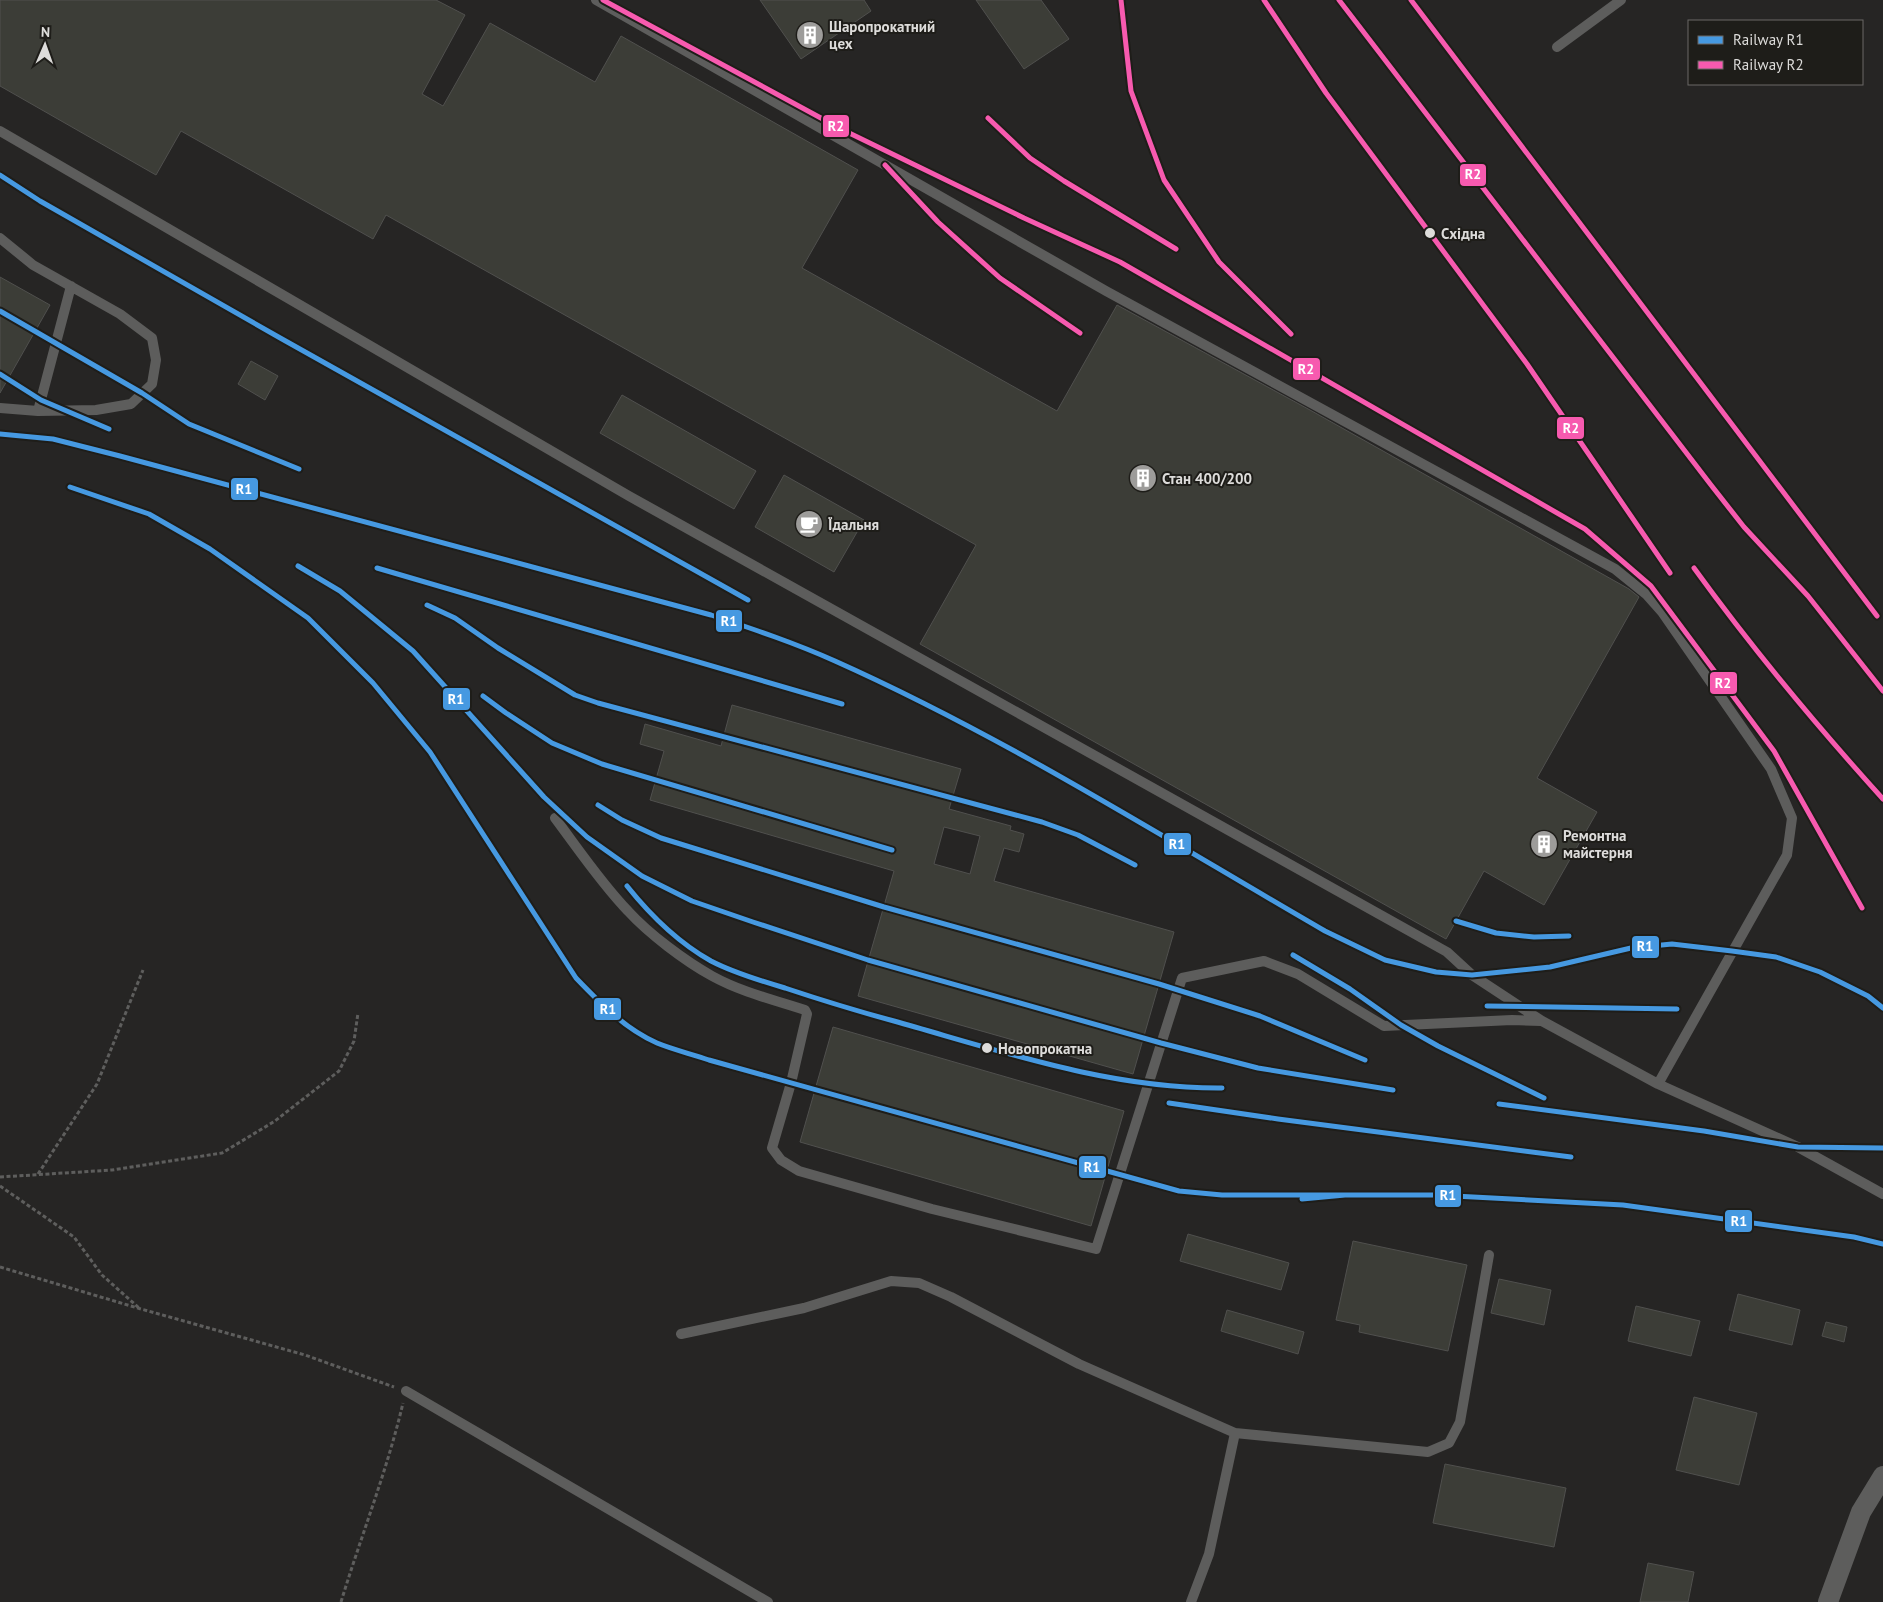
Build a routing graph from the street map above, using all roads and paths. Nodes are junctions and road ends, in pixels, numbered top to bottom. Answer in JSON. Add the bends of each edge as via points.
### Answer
{"nodes":[{"id":1,"x":596,"y":0,"type":"edge"},
{"id":2,"x":1621,"y":0,"type":"edge"},
{"id":3,"x":1557,"y":47,"type":"dead end"},
{"id":4,"x":0,"y":131,"type":"edge"},
{"id":5,"x":0,"y":238,"type":"edge"},
{"id":6,"x":71,"y":286,"type":"junction"},
{"id":7,"x":0,"y":408,"type":"edge"},
{"id":8,"x":38,"y":411,"type":"junction"},
{"id":9,"x":555,"y":818,"type":"dead end"},
{"id":10,"x":143,"y":970,"type":"dead end"},
{"id":11,"x":358,"y":1013,"type":"dead end"},
{"id":12,"x":1542,"y":1021,"type":"junction"},
{"id":13,"x":1658,"y":1084,"type":"junction"},
{"id":14,"x":38,"y":1174,"type":"junction"},
{"id":15,"x":0,"y":1177,"type":"edge"},
{"id":16,"x":0,"y":1186,"type":"edge"},
{"id":17,"x":1883,"y":1194,"type":"edge"},
{"id":18,"x":1489,"y":1255,"type":"dead end"},
{"id":19,"x":0,"y":1266,"type":"edge"},
{"id":20,"x":141,"y":1309,"type":"junction"},
{"id":21,"x":681,"y":1334,"type":"dead end"},
{"id":22,"x":406,"y":1391,"type":"junction"},
{"id":23,"x":1235,"y":1433,"type":"junction"},
{"id":24,"x":1883,"y":1476,"type":"edge"},
{"id":25,"x":341,"y":1602,"type":"edge"},
{"id":26,"x":768,"y":1602,"type":"edge"},
{"id":27,"x":1191,"y":1602,"type":"edge"},
{"id":28,"x":1828,"y":1602,"type":"edge"}],
"edges":[{"from":1,"to":13,"type":"lane","via":[[1106,291],[1614,568],[1646,594],[1662,612],[1771,769],[1792,818],[1787,855]]},
{"from":2,"to":3,"type":"lane"},
{"from":4,"to":12,"type":"lane","via":[[629,496],[1447,952],[1472,975]]},
{"from":5,"to":6,"type":"lane","via":[[33,265]]},
{"from":6,"to":8,"type":"lane"},
{"from":6,"to":8,"type":"lane","via":[[120,314],[152,338],[156,360],[152,384],[131,404],[96,410]]},
{"from":7,"to":8,"type":"lane"},
{"from":9,"to":12,"type":"lane","via":[[628,912],[671,948],[712,976],[805,1010],[807,1014],[791,1083],[772,1148],[782,1160],[799,1170],[932,1209],[1096,1249],[1182,978],[1264,961],[1298,974],[1384,1026]]},
{"from":10,"to":14,"type":"path","via":[[97,1084]]},
{"from":11,"to":14,"type":"path","via":[[354,1041],[339,1071],[274,1121],[222,1154],[112,1170]]},
{"from":12,"to":13,"type":"lane"},
{"from":13,"to":17,"type":"lane","via":[[1798,1147]]},
{"from":14,"to":15,"type":"path"},
{"from":16,"to":20,"type":"path","via":[[74,1237],[102,1275]]},
{"from":18,"to":23,"type":"lane","via":[[1460,1422],[1449,1443],[1428,1452]]},
{"from":19,"to":20,"type":"path"},
{"from":20,"to":22,"type":"path","via":[[305,1354]]},
{"from":21,"to":23,"type":"lane","via":[[804,1308],[891,1282],[919,1283],[1079,1364]]},
{"from":22,"to":25,"type":"path","via":[[396,1435]]},
{"from":22,"to":26,"type":"lane"},
{"from":23,"to":27,"type":"lane","via":[[1210,1554]]},
{"from":24,"to":28,"type":"street","via":[[1862,1512]]}]}
